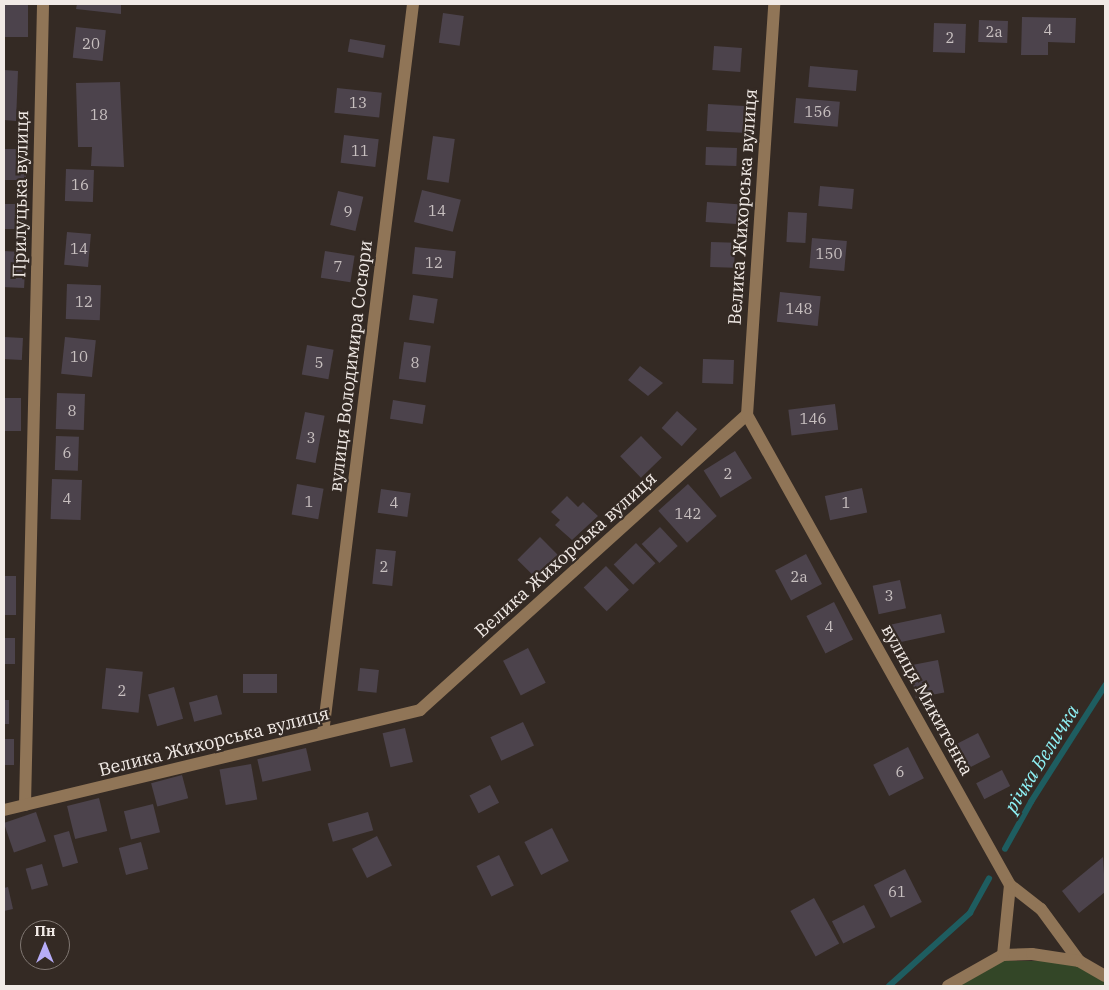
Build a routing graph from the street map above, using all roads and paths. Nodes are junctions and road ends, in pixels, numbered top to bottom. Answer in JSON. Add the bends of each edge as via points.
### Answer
{"nodes":[{"id":1,"x":43,"y":4,"type":"edge"},
{"id":2,"x":413,"y":4,"type":"edge"},
{"id":3,"x":774,"y":4,"type":"edge"},
{"id":4,"x":747,"y":415,"type":"junction"},
{"id":5,"x":323,"y":734,"type":"junction"},
{"id":6,"x":25,"y":805,"type":"junction"},
{"id":7,"x":4,"y":810,"type":"edge"},
{"id":8,"x":1010,"y":885,"type":"junction"},
{"id":9,"x":1003,"y":955,"type":"junction"},
{"id":10,"x":1079,"y":962,"type":"junction"},
{"id":11,"x":1105,"y":976,"type":"edge"},
{"id":12,"x":948,"y":986,"type":"edge"}],
"edges":[{"from":1,"to":6,"type":"street","name":"Прилуцька вулиця"},
{"from":2,"to":5,"type":"street","name":"вулиця Володимира Сосюри"},
{"from":3,"to":4,"type":"street","name":"Велика Жихорська вулиця"},
{"from":4,"to":5,"type":"street","name":"Велика Жихорська вулиця","via":[[420,710]]},
{"from":4,"to":8,"type":"street","name":"вулиця Микитенка"},
{"from":5,"to":6,"type":"street","name":"Велика Жихорська вулиця"},
{"from":6,"to":7,"type":"street","name":"Велика Жихорська вулиця"},
{"from":8,"to":9,"type":"street"},
{"from":8,"to":10,"type":"street","name":"вулиця Микитенка","via":[[1041,909]]},
{"from":9,"to":10,"type":"street","via":[[1032,954]]},
{"from":9,"to":12,"type":"street"},
{"from":10,"to":11,"type":"street","name":"вулиця Микитенка"}]}
